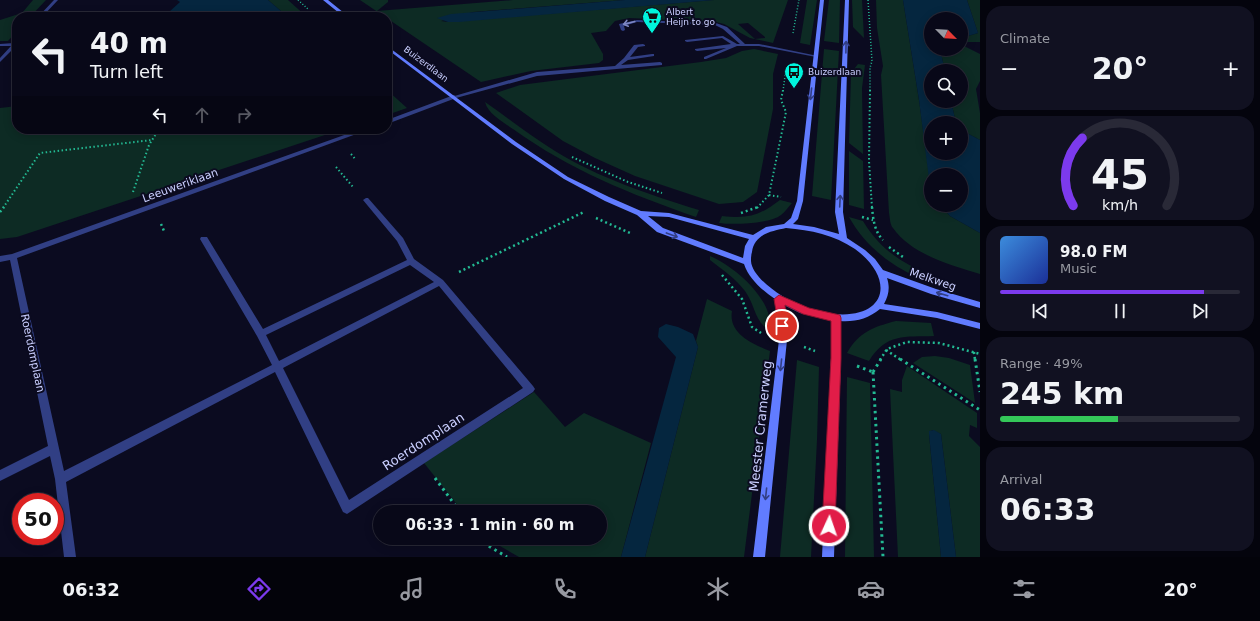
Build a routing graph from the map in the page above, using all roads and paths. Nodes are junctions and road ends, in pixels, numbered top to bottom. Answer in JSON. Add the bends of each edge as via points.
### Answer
{"nodes":[{"id":1,"x":56,"y":0,"type":"edge"},
{"id":2,"x":325,"y":0,"type":"edge"},
{"id":3,"x":799,"y":0,"type":"edge"},
{"id":4,"x":822,"y":0,"type":"edge"},
{"id":5,"x":847,"y":0,"type":"edge"},
{"id":6,"x":868,"y":0,"type":"edge"},
{"id":7,"x":45,"y":12,"type":"edge"},
{"id":8,"x":341,"y":12,"type":"edge"},
{"id":9,"x":623,"y":30,"type":"dead end"},
{"id":10,"x":687,"y":41,"type":"dead end"},
{"id":11,"x":632,"y":42,"type":"dead end"},
{"id":12,"x":12,"y":44,"type":"edge"},
{"id":13,"x":744,"y":44,"type":"junction"},
{"id":14,"x":0,"y":45,"type":"edge"},
{"id":15,"x":736,"y":45,"type":"junction"},
{"id":16,"x":636,"y":46,"type":"junction"},
{"id":17,"x":643,"y":46,"type":"dead end"},
{"id":18,"x":12,"y":48,"type":"edge"},
{"id":19,"x":697,"y":50,"type":"dead end"},
{"id":20,"x":392,"y":51,"type":"edge"},
{"id":21,"x":790,"y":51,"type":"junction"},
{"id":22,"x":652,"y":55,"type":"dead end"},
{"id":23,"x":816,"y":56,"type":"junction"},
{"id":24,"x":706,"y":58,"type":"dead end"},
{"id":25,"x":626,"y":59,"type":"junction"},
{"id":26,"x":0,"y":61,"type":"edge"},
{"id":27,"x":660,"y":64,"type":"dead end"},
{"id":28,"x":616,"y":67,"type":"junction"},
{"id":29,"x":454,"y":97,"type":"junction"},
{"id":30,"x":392,"y":120,"type":"edge"},
{"id":31,"x":156,"y":134,"type":"edge"},
{"id":32,"x":353,"y":134,"type":"edge"},
{"id":33,"x":152,"y":140,"type":"junction"},
{"id":34,"x":571,"y":157,"type":"dead end"},
{"id":35,"x":336,"y":167,"type":"dead end"},
{"id":36,"x":666,"y":195,"type":"dead end"},
{"id":37,"x":770,"y":195,"type":"dead end"},
{"id":38,"x":366,"y":200,"type":"joint"},
{"id":39,"x":0,"y":212,"type":"edge"},
{"id":40,"x":584,"y":212,"type":"dead end"},
{"id":41,"x":640,"y":213,"type":"junction"},
{"id":42,"x":124,"y":217,"type":"junction"},
{"id":43,"x":786,"y":226,"type":"junction"},
{"id":44,"x":754,"y":238,"type":"junction"},
{"id":45,"x":204,"y":239,"type":"dead end"},
{"id":46,"x":843,"y":239,"type":"junction"},
{"id":47,"x":13,"y":257,"type":"junction"},
{"id":48,"x":0,"y":259,"type":"edge"},
{"id":49,"x":411,"y":260,"type":"junction"},
{"id":50,"x":909,"y":260,"type":"dead end"},
{"id":51,"x":747,"y":262,"type":"junction"},
{"id":52,"x":880,"y":272,"type":"junction"},
{"id":53,"x":440,"y":282,"type":"junction"},
{"id":54,"x":779,"y":299,"type":"junction"},
{"id":55,"x":980,"y":305,"type":"edge"},
{"id":56,"x":878,"y":306,"type":"junction"},
{"id":57,"x":836,"y":318,"type":"junction"},
{"id":58,"x":980,"y":326,"type":"edge"},
{"id":59,"x":261,"y":334,"type":"junction"},
{"id":60,"x":886,"y":350,"type":"junction"},
{"id":61,"x":974,"y":352,"type":"junction"},
{"id":62,"x":980,"y":354,"type":"edge"},
{"id":63,"x":277,"y":366,"type":"junction"},
{"id":64,"x":980,"y":392,"type":"edge"},
{"id":65,"x":980,"y":410,"type":"edge"},
{"id":66,"x":53,"y":450,"type":"junction"},
{"id":67,"x":422,"y":459,"type":"junction"},
{"id":68,"x":0,"y":476,"type":"edge"},
{"id":69,"x":60,"y":479,"type":"junction"},
{"id":70,"x":455,"y":505,"type":"edge"},
{"id":71,"x":487,"y":545,"type":"edge"},
{"id":72,"x":70,"y":557,"type":"edge"},
{"id":73,"x":508,"y":557,"type":"edge"},
{"id":74,"x":759,"y":557,"type":"edge"},
{"id":75,"x":828,"y":557,"type":"edge"},
{"id":76,"x":883,"y":557,"type":"edge"}],
"edges":[{"from":1,"to":7,"type":"street"},
{"from":2,"to":8,"type":"main road"},
{"from":3,"to":21,"type":"path"},
{"from":4,"to":23,"type":"main road"},
{"from":46,"to":5,"type":"main road","one_way":true,"via":[[839,212]]},
{"from":6,"to":50,"type":"path","via":[[872,61],[869,161],[873,220],[879,236],[890,248]]},
{"from":13,"to":9,"type":"street","one_way":true,"via":[[716,24],[637,21],[621,25]]},
{"from":10,"to":15,"type":"street","via":[[723,37]]},
{"from":11,"to":16,"type":"street"},
{"from":12,"to":14,"type":"street"},
{"from":13,"to":15,"type":"street"},
{"from":13,"to":21,"type":"street"},
{"from":15,"to":19,"type":"street"},
{"from":15,"to":24,"type":"street"},
{"from":16,"to":17,"type":"street"},
{"from":16,"to":25,"type":"street"},
{"from":18,"to":26,"type":"street"},
{"from":20,"to":29,"type":"main road","name":"Buizerdlaan"},
{"from":21,"to":23,"type":"street"},
{"from":21,"to":37,"type":"path","via":[[781,93],[786,112]]},
{"from":22,"to":25,"type":"street"},
{"from":23,"to":43,"type":"main road","one_way":true,"via":[[800,201],[794,219]]},
{"from":25,"to":28,"type":"street"},
{"from":27,"to":28,"type":"street","name":"Buizerdlaan"},
{"from":28,"to":29,"type":"street","name":"Buizerdlaan","via":[[538,74]]},
{"from":29,"to":30,"type":"street"},
{"from":29,"to":41,"type":"main road","name":"Buizerdlaan","via":[[514,143],[566,178]]},
{"from":31,"to":33,"type":"path"},
{"from":32,"to":42,"type":"street","name":"Leeuweriklaan"},
{"from":33,"to":39,"type":"path","via":[[40,153]]},
{"from":33,"to":42,"type":"path"},
{"from":34,"to":36,"type":"path","via":[[628,182]]},
{"from":35,"to":38,"type":"path"},
{"from":38,"to":49,"type":"street","name":"Roerdomplaan","via":[[400,240]]},
{"from":40,"to":53,"type":"path"},
{"from":41,"to":44,"type":"main road","name":"Buizerdlaan","via":[[669,215]]},
{"from":41,"to":51,"type":"main road","name":"Buizerdlaan","one_way":true,"via":[[660,230]]},
{"from":42,"to":47,"type":"street","name":"Leeuweriklaan"},
{"from":43,"to":44,"type":"main road","via":[[768,230]]},
{"from":43,"to":46,"type":"main road","via":[[805,227]]},
{"from":44,"to":51,"type":"main road","via":[[748,246]]},
{"from":45,"to":59,"type":"street","name":"Roerdomplaan"},
{"from":46,"to":52,"type":"main road","via":[[871,260]]},
{"from":47,"to":48,"type":"street","name":"Leeuweriklaan"},
{"from":47,"to":66,"type":"street","name":"Roerdomplaan"},
{"from":49,"to":53,"type":"street","name":"Roerdomplaan"},
{"from":49,"to":59,"type":"street"},
{"from":51,"to":54,"type":"main road","via":[[761,283]]},
{"from":55,"to":52,"type":"main road","name":"Melkweg","one_way":true,"via":[[934,292]]},
{"from":52,"to":56,"type":"main road","via":[[885,290]]},
{"from":53,"to":63,"type":"street"},
{"from":53,"to":67,"type":"street","name":"Roerdomplaan","via":[[530,389]]},
{"from":54,"to":57,"type":"main road","via":[[810,312]]},
{"from":54,"to":74,"type":"main road","name":"Meester Cramerweg","one_way":true,"via":[[783,340]]},
{"from":56,"to":57,"type":"main road","via":[[868,313],[854,317]]},
{"from":56,"to":58,"type":"main road","via":[[937,315]]},
{"from":57,"to":75,"type":"main road"},
{"from":59,"to":63,"type":"street","name":"Roerdomplaan"},
{"from":60,"to":61,"type":"path","via":[[907,342],[939,343]]},
{"from":60,"to":65,"type":"path"},
{"from":60,"to":76,"type":"path","via":[[873,372]]},
{"from":61,"to":62,"type":"path"},
{"from":61,"to":64,"type":"path"},
{"from":63,"to":67,"type":"street","name":"Roerdomplaan","via":[[347,508]]},
{"from":63,"to":69,"type":"street"},
{"from":66,"to":68,"type":"street"},
{"from":66,"to":69,"type":"street","name":"Roerdomplaan"},
{"from":67,"to":70,"type":"path"},
{"from":69,"to":72,"type":"street","name":"Roerdomplaan"},
{"from":71,"to":73,"type":"path"}]}
